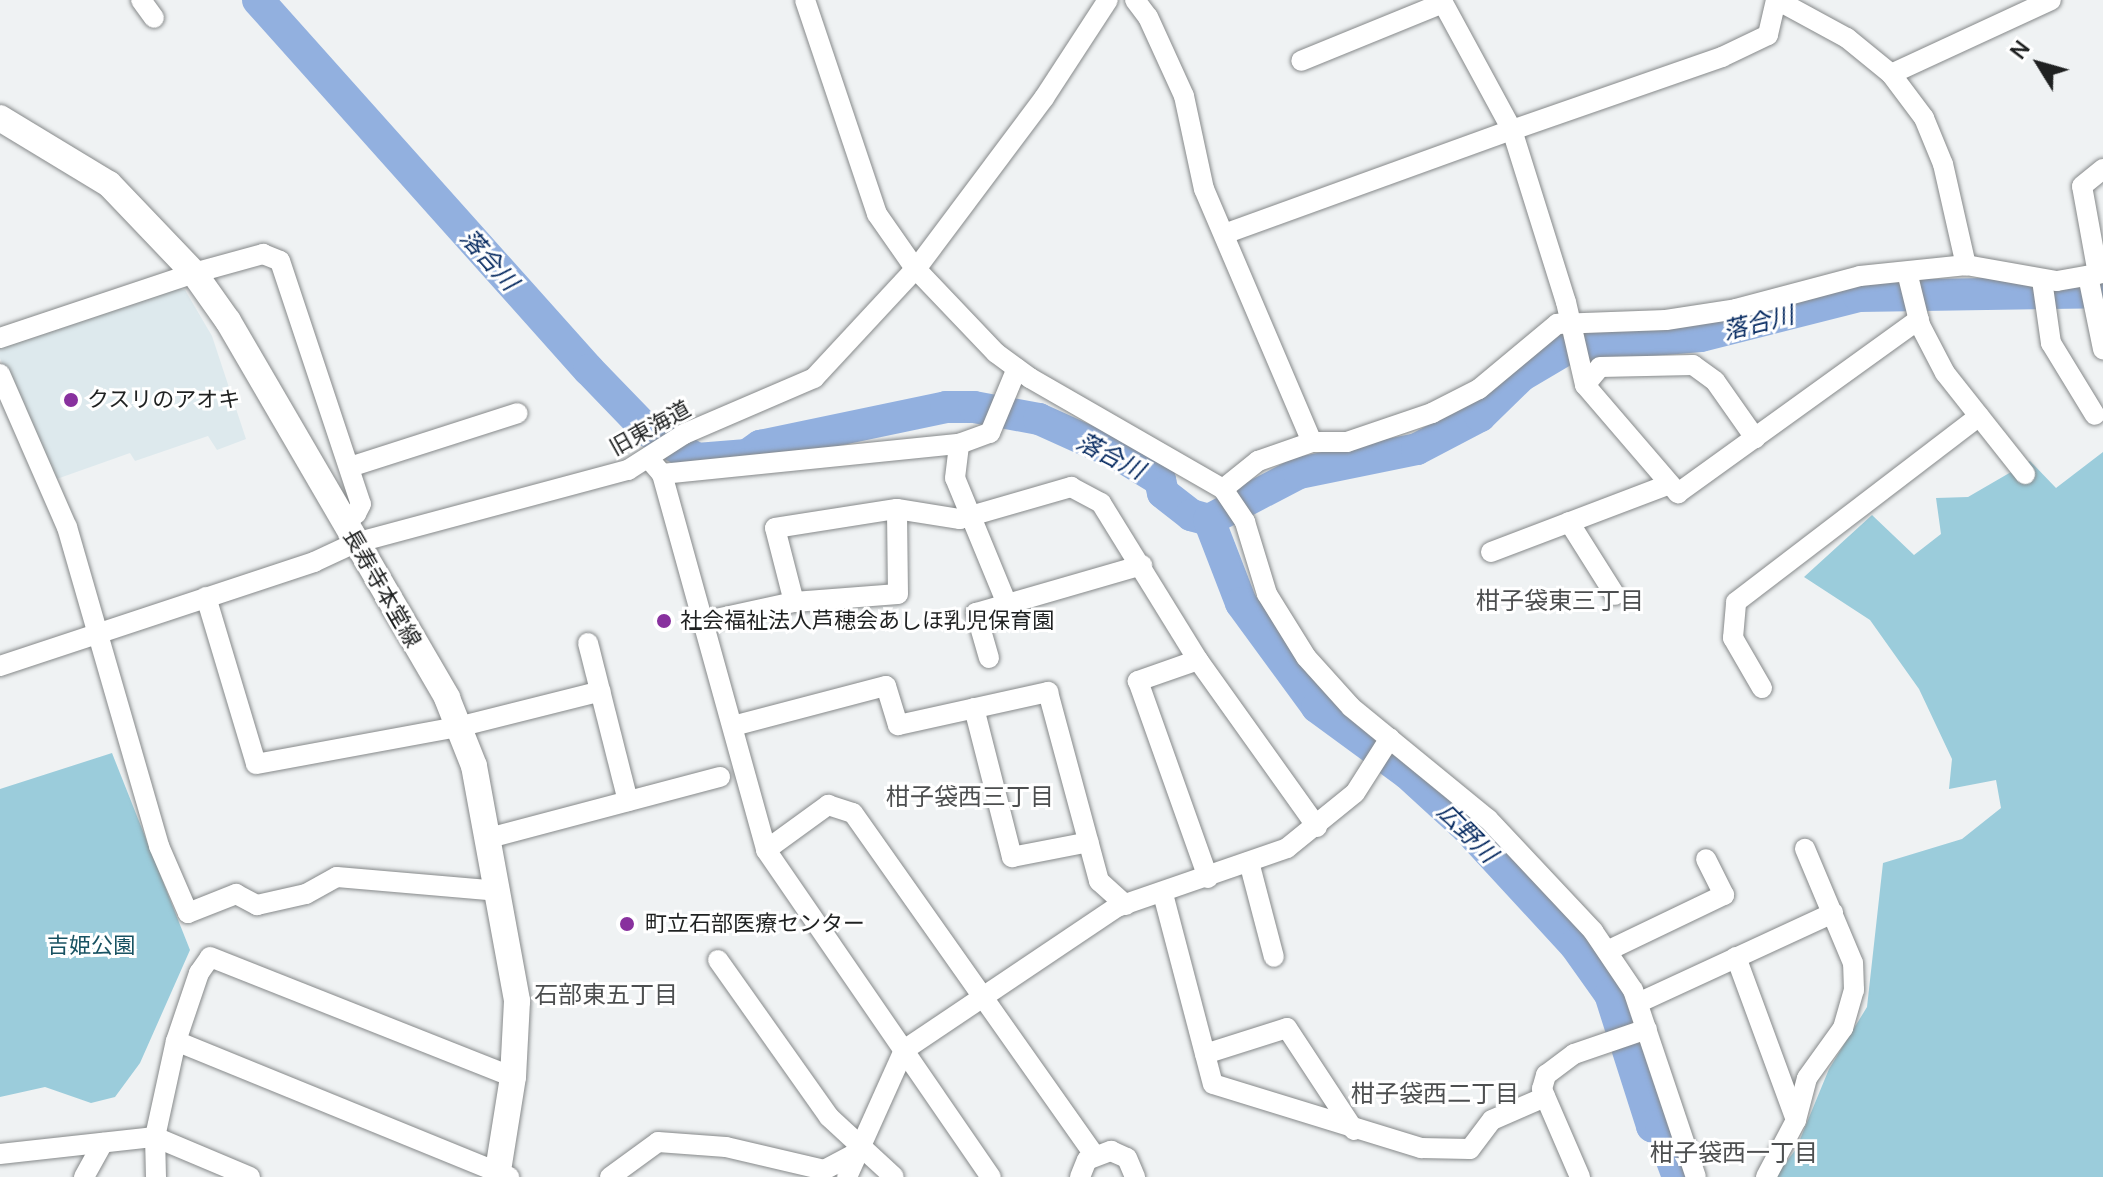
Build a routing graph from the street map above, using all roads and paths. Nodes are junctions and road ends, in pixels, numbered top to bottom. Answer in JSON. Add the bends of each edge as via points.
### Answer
{"nodes":[{"id":1,"x":141,"y":0,"type":"edge"},
{"id":2,"x":805,"y":0,"type":"edge"},
{"id":3,"x":1108,"y":0,"type":"edge"},
{"id":4,"x":1135,"y":0,"type":"edge"},
{"id":5,"x":1776,"y":0,"type":"edge"},
{"id":6,"x":2051,"y":0,"type":"edge"},
{"id":7,"x":154,"y":18,"type":"dead end"},
{"id":8,"x":1301,"y":61,"type":"dead end"},
{"id":9,"x":1891,"y":74,"type":"junction"},
{"id":10,"x":0,"y":118,"type":"edge"},
{"id":11,"x":1512,"y":130,"type":"junction"},
{"id":12,"x":2103,"y":169,"type":"edge"},
{"id":13,"x":1227,"y":233,"type":"junction"},
{"id":14,"x":1966,"y":265,"type":"junction"},
{"id":15,"x":914,"y":267,"type":"junction"},
{"id":16,"x":1907,"y":272,"type":"junction"},
{"id":17,"x":194,"y":273,"type":"junction"},
{"id":18,"x":2094,"y":282,"type":"edge"},
{"id":19,"x":2044,"y":289,"type":"junction"},
{"id":20,"x":1919,"y":319,"type":"junction"},
{"id":21,"x":1569,"y":323,"type":"junction"},
{"id":22,"x":0,"y":338,"type":"edge"},
{"id":23,"x":2103,"y":349,"type":"edge"},
{"id":24,"x":1017,"y":368,"type":"junction"},
{"id":25,"x":0,"y":374,"type":"edge"},
{"id":26,"x":1585,"y":385,"type":"junction"},
{"id":27,"x":518,"y":413,"type":"dead end"},
{"id":28,"x":2095,"y":415,"type":"dead end"},
{"id":29,"x":1979,"y":416,"type":"junction"},
{"id":30,"x":1755,"y":438,"type":"junction"},
{"id":31,"x":1312,"y":442,"type":"junction"},
{"id":32,"x":959,"y":444,"type":"junction"},
{"id":33,"x":656,"y":462,"type":"junction"},
{"id":34,"x":350,"y":467,"type":"junction"},
{"id":35,"x":2025,"y":474,"type":"dead end"},
{"id":36,"x":1670,"y":484,"type":"junction"},
{"id":37,"x":1223,"y":489,"type":"junction"},
{"id":38,"x":897,"y":509,"type":"junction"},
{"id":39,"x":967,"y":516,"type":"junction"},
{"id":40,"x":1569,"y":522,"type":"junction"},
{"id":41,"x":349,"y":532,"type":"junction"},
{"id":42,"x":1491,"y":552,"type":"dead end"},
{"id":43,"x":1142,"y":565,"type":"junction"},
{"id":44,"x":1615,"y":595,"type":"dead end"},
{"id":45,"x":206,"y":597,"type":"junction"},
{"id":46,"x":794,"y":602,"type":"junction"},
{"id":47,"x":1007,"y":604,"type":"junction"},
{"id":48,"x":702,"y":622,"type":"junction"},
{"id":49,"x":95,"y":633,"type":"junction"},
{"id":50,"x":588,"y":643,"type":"dead end"},
{"id":51,"x":989,"y":658,"type":"dead end"},
{"id":52,"x":1198,"y":660,"type":"junction"},
{"id":53,"x":0,"y":666,"type":"edge"},
{"id":54,"x":1762,"y":688,"type":"dead end"},
{"id":55,"x":601,"y":691,"type":"junction"},
{"id":56,"x":974,"y":708,"type":"junction"},
{"id":57,"x":733,"y":726,"type":"junction"},
{"id":58,"x":458,"y":727,"type":"junction"},
{"id":59,"x":1390,"y":738,"type":"junction"},
{"id":60,"x":720,"y":777,"type":"dead end"},
{"id":61,"x":628,"y":801,"type":"junction"},
{"id":62,"x":1317,"y":827,"type":"junction"},
{"id":63,"x":489,"y":838,"type":"junction"},
{"id":64,"x":1089,"y":842,"type":"junction"},
{"id":65,"x":1805,"y":849,"type":"dead end"},
{"id":66,"x":766,"y":850,"type":"junction"},
{"id":67,"x":1706,"y":859,"type":"dead end"},
{"id":68,"x":1249,"y":862,"type":"junction"},
{"id":69,"x":1208,"y":878,"type":"junction"},
{"id":70,"x":499,"y":891,"type":"junction"},
{"id":71,"x":1163,"y":894,"type":"junction"},
{"id":72,"x":1126,"y":905,"type":"junction"},
{"id":73,"x":1833,"y":913,"type":"junction"},
{"id":74,"x":1607,"y":951,"type":"junction"},
{"id":75,"x":1274,"y":957,"type":"dead end"},
{"id":76,"x":1736,"y":957,"type":"junction"},
{"id":77,"x":718,"y":960,"type":"dead end"},
{"id":78,"x":981,"y":1000,"type":"junction"},
{"id":79,"x":1638,"y":1003,"type":"junction"},
{"id":80,"x":1647,"y":1029,"type":"junction"},
{"id":81,"x":176,"y":1041,"type":"junction"},
{"id":82,"x":904,"y":1050,"type":"junction"},
{"id":83,"x":1205,"y":1054,"type":"junction"},
{"id":84,"x":513,"y":1077,"type":"junction"},
{"id":85,"x":1545,"y":1097,"type":"junction"},
{"id":86,"x":1796,"y":1120,"type":"junction"},
{"id":87,"x":1354,"y":1130,"type":"junction"},
{"id":88,"x":155,"y":1137,"type":"junction"},
{"id":89,"x":103,"y":1143,"type":"junction"},
{"id":90,"x":860,"y":1151,"type":"junction"},
{"id":91,"x":0,"y":1154,"type":"edge"},
{"id":92,"x":1094,"y":1155,"type":"junction"},
{"id":93,"x":501,"y":1175,"type":"edge"},
{"id":94,"x":84,"y":1177,"type":"edge"},
{"id":95,"x":156,"y":1177,"type":"edge"},
{"id":96,"x":250,"y":1177,"type":"edge"},
{"id":97,"x":610,"y":1177,"type":"edge"},
{"id":98,"x":847,"y":1177,"type":"edge"},
{"id":99,"x":894,"y":1177,"type":"edge"},
{"id":100,"x":991,"y":1177,"type":"edge"},
{"id":101,"x":1080,"y":1177,"type":"edge"},
{"id":102,"x":1135,"y":1177,"type":"edge"},
{"id":103,"x":1580,"y":1177,"type":"edge"},
{"id":104,"x":1696,"y":1177,"type":"edge"},
{"id":105,"x":1766,"y":1177,"type":"edge"}],
"edges":[{"from":1,"to":7,"type":"street"},
{"from":2,"to":15,"type":"street","via":[[877,214]]},
{"from":3,"to":15,"type":"street","name":"旧東海道","via":[[1044,98]]},
{"from":4,"to":13,"type":"street","via":[[1184,96],[1204,189]]},
{"from":5,"to":9,"type":"street","via":[[1847,38]]},
{"from":5,"to":11,"type":"street","via":[[1768,35],[1722,57]]},
{"from":6,"to":9,"type":"street"},
{"from":8,"to":11,"type":"street","via":[[1443,3]]},
{"from":9,"to":14,"type":"street","via":[[1924,118],[1943,164]]},
{"from":10,"to":17,"type":"main road","name":"長寿寺本堂線","via":[[109,184]]},
{"from":11,"to":13,"type":"street"},
{"from":11,"to":21,"type":"street"},
{"from":12,"to":18,"type":"street","via":[[2082,186]]},
{"from":13,"to":31,"type":"street"},
{"from":14,"to":16,"type":"street"},
{"from":14,"to":19,"type":"street"},
{"from":15,"to":24,"type":"street"},
{"from":15,"to":33,"type":"street","name":"旧東海道","via":[[888,304],[814,378],[684,434]]},
{"from":16,"to":20,"type":"street"},
{"from":16,"to":21,"type":"street","via":[[1860,276],[1708,314]]},
{"from":17,"to":22,"type":"street"},
{"from":17,"to":34,"type":"street","via":[[263,254],[280,261]]},
{"from":17,"to":41,"type":"main road","name":"長寿寺本堂線","via":[[228,321]]},
{"from":18,"to":19,"type":"street"},
{"from":18,"to":23,"type":"street"},
{"from":19,"to":28,"type":"street","via":[[2051,343]]},
{"from":20,"to":29,"type":"street","via":[[1945,373]]},
{"from":20,"to":30,"type":"street"},
{"from":21,"to":26,"type":"street"},
{"from":21,"to":31,"type":"street","via":[[1557,324],[1479,389],[1432,413],[1347,442]]},
{"from":24,"to":32,"type":"street","via":[[990,433]]},
{"from":24,"to":37,"type":"street"},
{"from":25,"to":49,"type":"street","via":[[67,527]]},
{"from":26,"to":30,"type":"street","via":[[1600,367],[1693,365],[1715,381]]},
{"from":26,"to":36,"type":"street"},
{"from":27,"to":34,"type":"street"},
{"from":29,"to":35,"type":"street"},
{"from":29,"to":54,"type":"street","via":[[1736,602],[1733,638]]},
{"from":30,"to":36,"type":"street","via":[[1678,493]]},
{"from":31,"to":37,"type":"street","via":[[1258,461]]},
{"from":32,"to":33,"type":"street"},
{"from":32,"to":39,"type":"street","via":[[955,478]]},
{"from":33,"to":41,"type":"street","name":"旧東海道","via":[[587,483]]},
{"from":33,"to":48,"type":"street"},
{"from":34,"to":41,"type":"street","via":[[361,504]]},
{"from":36,"to":40,"type":"street"},
{"from":37,"to":59,"type":"street","via":[[1245,522],[1267,594],[1306,657],[1351,707]]},
{"from":38,"to":39,"type":"street"},
{"from":38,"to":46,"type":"street","via":[[898,594]]},
{"from":38,"to":46,"type":"street","via":[[775,528]]},
{"from":39,"to":43,"type":"street","via":[[1071,487],[1101,503]]},
{"from":39,"to":47,"type":"street"},
{"from":40,"to":42,"type":"street"},
{"from":40,"to":44,"type":"street"},
{"from":41,"to":45,"type":"street","name":"旧東海道"},
{"from":41,"to":58,"type":"main road","name":"長寿寺本堂線"},
{"from":43,"to":47,"type":"street"},
{"from":43,"to":52,"type":"street"},
{"from":45,"to":49,"type":"street","name":"旧東海道"},
{"from":45,"to":58,"type":"street","via":[[256,764]]},
{"from":46,"to":48,"type":"street"},
{"from":47,"to":51,"type":"street","via":[[976,613]]},
{"from":48,"to":57,"type":"street"},
{"from":49,"to":53,"type":"street","name":"旧東海道"},
{"from":49,"to":70,"type":"street","via":[[159,846],[188,913],[236,894],[257,905],[306,894],[337,877]]},
{"from":50,"to":55,"type":"street"},
{"from":52,"to":62,"type":"street"},
{"from":52,"to":69,"type":"street","via":[[1138,681]]},
{"from":55,"to":58,"type":"street"},
{"from":55,"to":61,"type":"street"},
{"from":56,"to":57,"type":"street","via":[[898,725],[886,686]]},
{"from":56,"to":64,"type":"street","via":[[1048,692]]},
{"from":56,"to":64,"type":"street","via":[[1012,857]]},
{"from":57,"to":66,"type":"street"},
{"from":58,"to":63,"type":"main road","name":"長寿寺本堂線","via":[[474,766]]},
{"from":59,"to":62,"type":"street","via":[[1355,793]]},
{"from":59,"to":74,"type":"street","via":[[1488,819]]},
{"from":60,"to":61,"type":"street"},
{"from":61,"to":63,"type":"street"},
{"from":62,"to":68,"type":"street","via":[[1287,848]]},
{"from":63,"to":70,"type":"main road","name":"長寿寺本堂線"},
{"from":64,"to":72,"type":"street","via":[[1099,881]]},
{"from":65,"to":73,"type":"street"},
{"from":66,"to":78,"type":"street","via":[[828,805],[853,813]]},
{"from":66,"to":82,"type":"street"},
{"from":67,"to":74,"type":"street","via":[[1724,895]]},
{"from":68,"to":69,"type":"street"},
{"from":68,"to":75,"type":"street"},
{"from":69,"to":71,"type":"street"},
{"from":70,"to":84,"type":"main road","name":"長寿寺本堂線","via":[[517,1001]]},
{"from":71,"to":72,"type":"street"},
{"from":71,"to":83,"type":"street"},
{"from":72,"to":78,"type":"street"},
{"from":73,"to":76,"type":"street"},
{"from":73,"to":86,"type":"street","via":[[1853,963],[1854,990],[1843,1028],[1807,1078]]},
{"from":74,"to":79,"type":"street"},
{"from":76,"to":79,"type":"street"},
{"from":76,"to":86,"type":"street"},
{"from":77,"to":90,"type":"street","via":[[829,1117]]},
{"from":78,"to":82,"type":"street"},
{"from":78,"to":92,"type":"street"},
{"from":79,"to":80,"type":"street"},
{"from":80,"to":85,"type":"street","via":[[1574,1054],[1546,1075]]},
{"from":80,"to":104,"type":"street"},
{"from":81,"to":84,"type":"street","via":[[199,973],[210,957]]},
{"from":81,"to":88,"type":"street"},
{"from":81,"to":93,"type":"street"},
{"from":82,"to":90,"type":"street"},
{"from":82,"to":100,"type":"street"},
{"from":83,"to":87,"type":"street","via":[[1213,1084]]},
{"from":83,"to":87,"type":"street","via":[[1287,1028]]},
{"from":84,"to":93,"type":"main road","name":"長寿寺本堂線"},
{"from":85,"to":87,"type":"street","via":[[1492,1120],[1470,1149],[1421,1148]]},
{"from":85,"to":103,"type":"street"},
{"from":86,"to":105,"type":"street"},
{"from":88,"to":89,"type":"street"},
{"from":88,"to":95,"type":"street"},
{"from":88,"to":96,"type":"street"},
{"from":89,"to":91,"type":"street"},
{"from":89,"to":94,"type":"street"},
{"from":90,"to":97,"type":"street","via":[[824,1170],[726,1147],[658,1142]]},
{"from":90,"to":98,"type":"street"},
{"from":90,"to":99,"type":"street","via":[[879,1159]]},
{"from":92,"to":101,"type":"street"},
{"from":92,"to":102,"type":"street","via":[[1119,1153]]}]}
